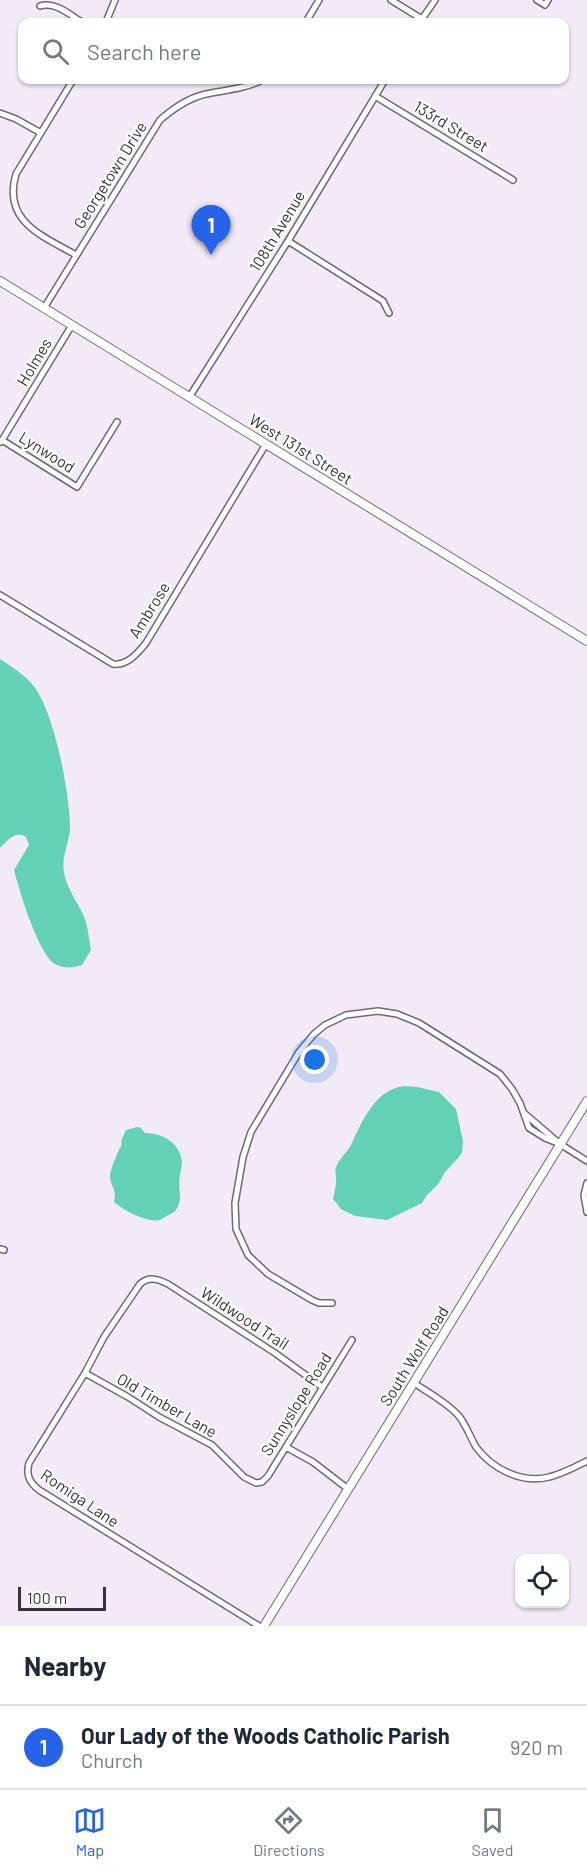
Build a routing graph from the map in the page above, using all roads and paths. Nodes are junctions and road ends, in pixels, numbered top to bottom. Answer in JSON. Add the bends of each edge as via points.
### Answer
{"nodes":[{"id":1,"x":115,"y":0,"type":"edge"},
{"id":2,"x":319,"y":0,"type":"edge"},
{"id":3,"x":391,"y":0,"type":"edge"},
{"id":4,"x":435,"y":0,"type":"edge"},
{"id":5,"x":537,"y":0,"type":"edge"},
{"id":6,"x":548,"y":0,"type":"edge"},
{"id":7,"x":40,"y":6,"type":"dead end"},
{"id":8,"x":75,"y":18,"type":"edge"},
{"id":9,"x":108,"y":18,"type":"edge"},
{"id":10,"x":308,"y":18,"type":"edge"},
{"id":11,"x":417,"y":18,"type":"edge"},
{"id":12,"x":423,"y":18,"type":"edge"},
{"id":13,"x":71,"y":84,"type":"edge"},
{"id":14,"x":253,"y":84,"type":"edge"},
{"id":15,"x":382,"y":84,"type":"edge"},
{"id":16,"x":375,"y":96,"type":"junction"},
{"id":17,"x":0,"y":113,"type":"edge"},
{"id":18,"x":41,"y":133,"type":"junction"},
{"id":19,"x":513,"y":180,"type":"dead end"},
{"id":20,"x":288,"y":241,"type":"junction"},
{"id":21,"x":76,"y":255,"type":"junction"},
{"id":22,"x":0,"y":281,"type":"edge"},
{"id":23,"x":44,"y":308,"type":"junction"},
{"id":24,"x":389,"y":313,"type":"dead end"},
{"id":25,"x":72,"y":325,"type":"junction"},
{"id":26,"x":190,"y":396,"type":"junction"},
{"id":27,"x":117,"y":422,"type":"dead end"},
{"id":28,"x":1,"y":442,"type":"edge"},
{"id":29,"x":266,"y":444,"type":"junction"},
{"id":30,"x":0,"y":595,"type":"edge"},
{"id":31,"x":587,"y":641,"type":"edge"},
{"id":32,"x":587,"y":1101,"type":"edge"},
{"id":33,"x":561,"y":1144,"type":"junction"},
{"id":34,"x":587,"y":1161,"type":"edge"},
{"id":35,"x":587,"y":1183,"type":"edge"},
{"id":36,"x":587,"y":1212,"type":"edge"},
{"id":37,"x":149,"y":1278,"type":"joint"},
{"id":38,"x":332,"y":1303,"type":"dead end"},
{"id":39,"x":352,"y":1340,"type":"dead end"},
{"id":40,"x":85,"y":1373,"type":"junction"},
{"id":41,"x":414,"y":1383,"type":"junction"},
{"id":42,"x":322,"y":1387,"type":"junction"},
{"id":43,"x":286,"y":1447,"type":"junction"},
{"id":44,"x":587,"y":1461,"type":"edge"},
{"id":45,"x":262,"y":1482,"type":"joint"},
{"id":46,"x":348,"y":1489,"type":"junction"},
{"id":47,"x":259,"y":1626,"type":"edge"},
{"id":48,"x":264,"y":1626,"type":"edge"}],
"edges":[{"from":1,"to":9,"type":"street"},
{"from":2,"to":10,"type":"street"},
{"from":3,"to":11,"type":"street"},
{"from":4,"to":12,"type":"street"},
{"from":5,"to":6,"type":"street","via":[[545,5]]},
{"from":7,"to":8,"type":"street","via":[[53,5]]},
{"from":13,"to":18,"type":"street"},
{"from":14,"to":21,"type":"street","name":"Georgetown Drive","via":[[195,98],[175,107],[160,120]]},
{"from":15,"to":16,"type":"street","name":"108th Avenue"},
{"from":16,"to":19,"type":"street","name":"133rd Street"},
{"from":16,"to":20,"type":"street","name":"108th Avenue"},
{"from":17,"to":18,"type":"street"},
{"from":18,"to":21,"type":"street","via":[[16,174],[15,206],[32,229]]},
{"from":20,"to":24,"type":"street","via":[[383,301]]},
{"from":20,"to":26,"type":"street","name":"108th Avenue"},
{"from":21,"to":23,"type":"street","name":"Georgetown Drive"},
{"from":22,"to":23,"type":"street","name":"West 131st Street"},
{"from":23,"to":25,"type":"street","name":"West 131st Street"},
{"from":25,"to":26,"type":"street","name":"West 131st Street"},
{"from":25,"to":28,"type":"street","name":"Holmes"},
{"from":26,"to":29,"type":"street","name":"West 131st Street"},
{"from":27,"to":28,"type":"street","name":"Lynwood","via":[[77,487]]},
{"from":29,"to":30,"type":"street","name":"Ambrose","via":[[146,643],[128,661],[113,664]]},
{"from":29,"to":31,"type":"street","name":"West 131st Street"},
{"from":32,"to":33,"type":"street","name":"South Wolf Road"},
{"from":33,"to":34,"type":"street"},
{"from":33,"to":38,"type":"street","via":[[522,1111],[500,1074],[408,1018],[378,1011],[337,1018],[314,1034],[299,1052],[251,1132],[235,1203],[236,1229],[243,1247],[260,1268],[312,1300]]},
{"from":33,"to":41,"type":"street","name":"South Wolf Road"},
{"from":35,"to":36,"type":"street"},
{"from":37,"to":40,"type":"street","name":"Romiga Lane","via":[[140,1284]]},
{"from":37,"to":42,"type":"street","name":"Wildwood Trail","via":[[168,1284]]},
{"from":39,"to":42,"type":"street","name":"Sunnyslope Road"},
{"from":40,"to":45,"type":"street","name":"Old Timber Lane","via":[[212,1445],[244,1477]]},
{"from":40,"to":47,"type":"street","name":"Romiga Lane","via":[[29,1463],[28,1478],[33,1485]]},
{"from":41,"to":44,"type":"street","via":[[457,1414],[476,1447],[492,1464],[507,1472],[547,1478]]},
{"from":41,"to":46,"type":"street","name":"South Wolf Road"},
{"from":42,"to":43,"type":"street","name":"Sunnyslope Road"},
{"from":43,"to":45,"type":"street","name":"Sunnyslope Road"},
{"from":43,"to":46,"type":"street"},
{"from":46,"to":48,"type":"street","name":"South Wolf Road"}]}
